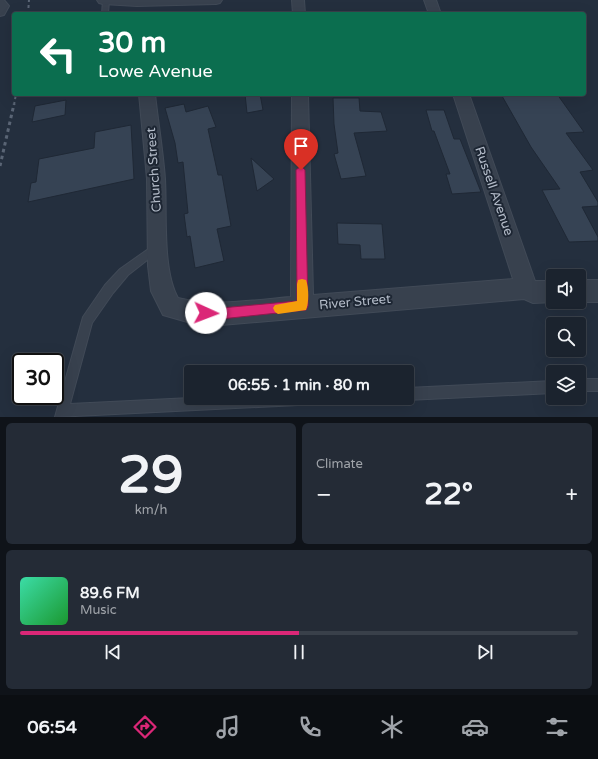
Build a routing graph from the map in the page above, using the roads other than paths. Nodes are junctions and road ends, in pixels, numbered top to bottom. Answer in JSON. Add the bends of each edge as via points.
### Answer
{"nodes":[{"id":1,"x":103,"y":0,"type":"edge"},
{"id":2,"x":106,"y":0,"type":"edge"},
{"id":3,"x":216,"y":0,"type":"edge"},
{"id":4,"x":298,"y":0,"type":"edge"},
{"id":5,"x":430,"y":0,"type":"edge"},
{"id":6,"x":0,"y":3,"type":"edge"},
{"id":7,"x":137,"y":5,"type":"edge"},
{"id":8,"x":0,"y":12,"type":"edge"},
{"id":9,"x":105,"y":12,"type":"edge"},
{"id":10,"x":299,"y":12,"type":"edge"},
{"id":11,"x":434,"y":12,"type":"edge"},
{"id":12,"x":147,"y":96,"type":"edge"},
{"id":13,"x":300,"y":96,"type":"edge"},
{"id":14,"x":463,"y":96,"type":"edge"},
{"id":15,"x":158,"y":246,"type":"junction"},
{"id":16,"x":527,"y":288,"type":"junction"},
{"id":17,"x":586,"y":291,"type":"edge"},
{"id":18,"x":598,"y":291,"type":"edge"},
{"id":19,"x":546,"y":292,"type":"edge"},
{"id":20,"x":302,"y":306,"type":"junction"},
{"id":21,"x":598,"y":384,"type":"edge"},
{"id":22,"x":586,"y":385,"type":"edge"},
{"id":23,"x":546,"y":387,"type":"edge"},
{"id":24,"x":414,"y":394,"type":"edge"},
{"id":25,"x":206,"y":405,"type":"edge"},
{"id":26,"x":62,"y":414,"type":"edge"}],
"edges":[{"from":1,"to":2,"type":"street"},
{"from":2,"to":7,"type":"street"},
{"from":2,"to":9,"type":"lane"},
{"from":3,"to":7,"type":"street"},
{"from":4,"to":10,"type":"street"},
{"from":5,"to":11,"type":"street"},
{"from":6,"to":8,"type":"street","via":[[3,6]]},
{"from":12,"to":15,"type":"street","name":"Church Street","via":[[156,179]]},
{"from":13,"to":20,"type":"street"},
{"from":14,"to":16,"type":"street","name":"Russell Avenue"},
{"from":15,"to":20,"type":"street","name":"River Street","via":[[162,291],[171,306],[191,312],[221,314]]},
{"from":15,"to":26,"type":"lane","via":[[124,272],[109,288],[87,321]]},
{"from":16,"to":19,"type":"street","name":"River Street","via":[[533,292]]},
{"from":16,"to":20,"type":"street","name":"River Street"},
{"from":17,"to":18,"type":"street"},
{"from":21,"to":22,"type":"lane"},
{"from":23,"to":24,"type":"lane"},
{"from":25,"to":26,"type":"lane"}]}
